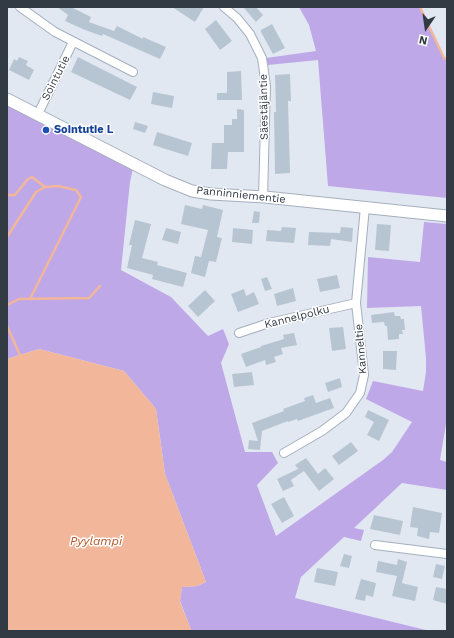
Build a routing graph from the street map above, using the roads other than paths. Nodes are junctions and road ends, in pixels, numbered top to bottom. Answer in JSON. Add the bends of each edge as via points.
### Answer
{"nodes":[{"id":1,"x":20,"y":7,"type":"edge"},
{"id":2,"x":224,"y":7,"type":"edge"},
{"id":3,"x":74,"y":42,"type":"junction"},
{"id":4,"x":133,"y":72,"type":"dead end"},
{"id":5,"x":7,"y":99,"type":"edge"},
{"id":6,"x":38,"y":114,"type":"junction"},
{"id":7,"x":262,"y":197,"type":"junction"},
{"id":8,"x":365,"y":207,"type":"junction"},
{"id":9,"x":447,"y":216,"type":"edge"},
{"id":10,"x":356,"y":303,"type":"junction"},
{"id":11,"x":239,"y":333,"type":"dead end"},
{"id":12,"x":284,"y":453,"type":"dead end"},
{"id":13,"x":374,"y":545,"type":"dead end"},
{"id":14,"x":447,"y":554,"type":"edge"}],
"edges":[{"from":1,"to":3,"type":"street","name":"Sointutie"},
{"from":2,"to":7,"type":"street","name":"Säestäjäntie","via":[[250,34],[262,58],[266,86]]},
{"from":3,"to":4,"type":"street","name":"Sointutie"},
{"from":3,"to":6,"type":"street","name":"Sointutie"},
{"from":5,"to":6,"type":"street","name":"Panninniementie"},
{"from":6,"to":7,"type":"street","name":"Panninniementie","via":[[192,191]]},
{"from":7,"to":8,"type":"street","name":"Panninniementie"},
{"from":8,"to":9,"type":"street","name":"Panninniementie"},
{"from":8,"to":10,"type":"street","name":"Kanneltie"},
{"from":10,"to":11,"type":"street","name":"Kannelpolku","via":[[269,323]]},
{"from":10,"to":12,"type":"street","name":"Kanneltie","via":[[364,375],[360,393],[346,414],[322,432]]},
{"from":13,"to":14,"type":"street"}]}
